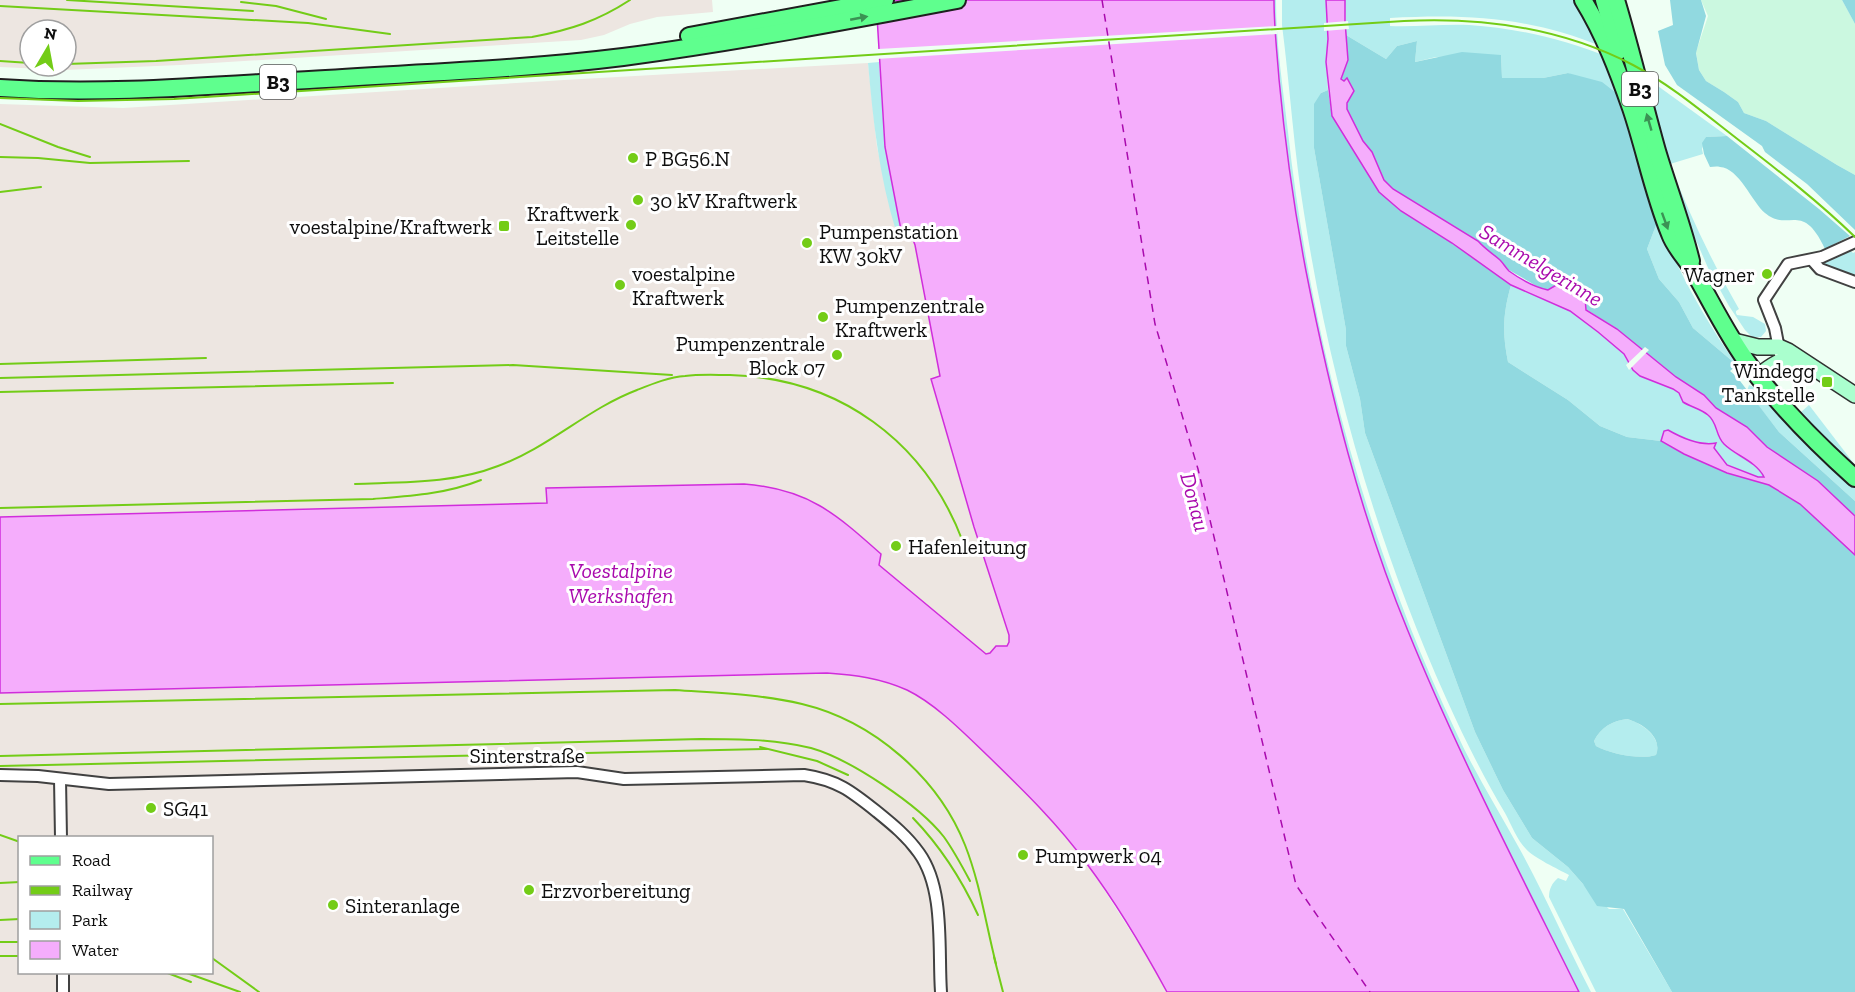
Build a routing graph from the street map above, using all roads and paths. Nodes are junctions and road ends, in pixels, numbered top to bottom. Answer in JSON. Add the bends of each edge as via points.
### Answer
{"nodes":[{"id":1,"x":885,"y":0,"type":"edge"},
{"id":2,"x":957,"y":0,"type":"edge"},
{"id":3,"x":1583,"y":0,"type":"edge"},
{"id":4,"x":1604,"y":0,"type":"edge"},
{"id":5,"x":1616,"y":0,"type":"edge"},
{"id":6,"x":800,"y":23,"type":"junction"},
{"id":7,"x":0,"y":78,"type":"edge"},
{"id":8,"x":0,"y":88,"type":"edge"},
{"id":9,"x":1631,"y":108,"type":"junction"},
{"id":10,"x":1855,"y":242,"type":"edge"},
{"id":11,"x":1812,"y":260,"type":"junction"},
{"id":12,"x":1694,"y":270,"type":"junction"},
{"id":13,"x":1855,"y":282,"type":"edge"},
{"id":14,"x":1734,"y":341,"type":"junction"},
{"id":15,"x":1779,"y":346,"type":"junction"},
{"id":16,"x":1753,"y":370,"type":"junction"},
{"id":17,"x":1855,"y":395,"type":"edge"},
{"id":18,"x":1855,"y":478,"type":"edge"},
{"id":19,"x":0,"y":775,"type":"edge"},
{"id":20,"x":60,"y":779,"type":"junction"},
{"id":21,"x":61,"y":836,"type":"edge"},
{"id":22,"x":63,"y":974,"type":"edge"},
{"id":23,"x":942,"y":988,"type":"edge"},
{"id":24,"x":63,"y":992,"type":"edge"}],
"edges":[{"from":1,"to":6,"type":"main road","number":"B3"},
{"from":6,"to":2,"type":"main road","number":"B3","one_way":true},
{"from":3,"to":9,"type":"main road","number":"B3","via":[[1606,43]]},
{"from":4,"to":9,"type":"main road","number":"B3","via":[[1628,83]]},
{"from":12,"to":5,"type":"main road","number":"B3","one_way":true},
{"from":6,"to":7,"type":"main road","number":"B3","via":[[523,56],[147,80]]},
{"from":6,"to":8,"type":"main road","number":"B3","via":[[736,40],[526,66],[159,89]]},
{"from":9,"to":12,"type":"main road","number":"B3","one_way":true,"via":[[1669,232]]},
{"from":10,"to":11,"type":"street"},
{"from":11,"to":13,"type":"street","via":[[1820,269]]},
{"from":11,"to":15,"type":"street","via":[[1788,264],[1765,297]]},
{"from":12,"to":14,"type":"main road","number":"B3"},
{"from":14,"to":15,"type":"street","via":[[1758,347]]},
{"from":14,"to":16,"type":"main road","number":"B3"},
{"from":15,"to":16,"type":"street"},
{"from":15,"to":17,"type":"street"},
{"from":16,"to":18,"type":"main road","number":"B3","via":[[1797,422]]},
{"from":19,"to":20,"type":"street","name":"Sinterstraße"},
{"from":20,"to":21,"type":"street"},
{"from":20,"to":23,"type":"street","name":"Sinterstraße","via":[[109,784],[577,772],[624,779],[823,777],[851,791],[898,829],[921,855],[937,900]]},
{"from":22,"to":24,"type":"street"}]}
